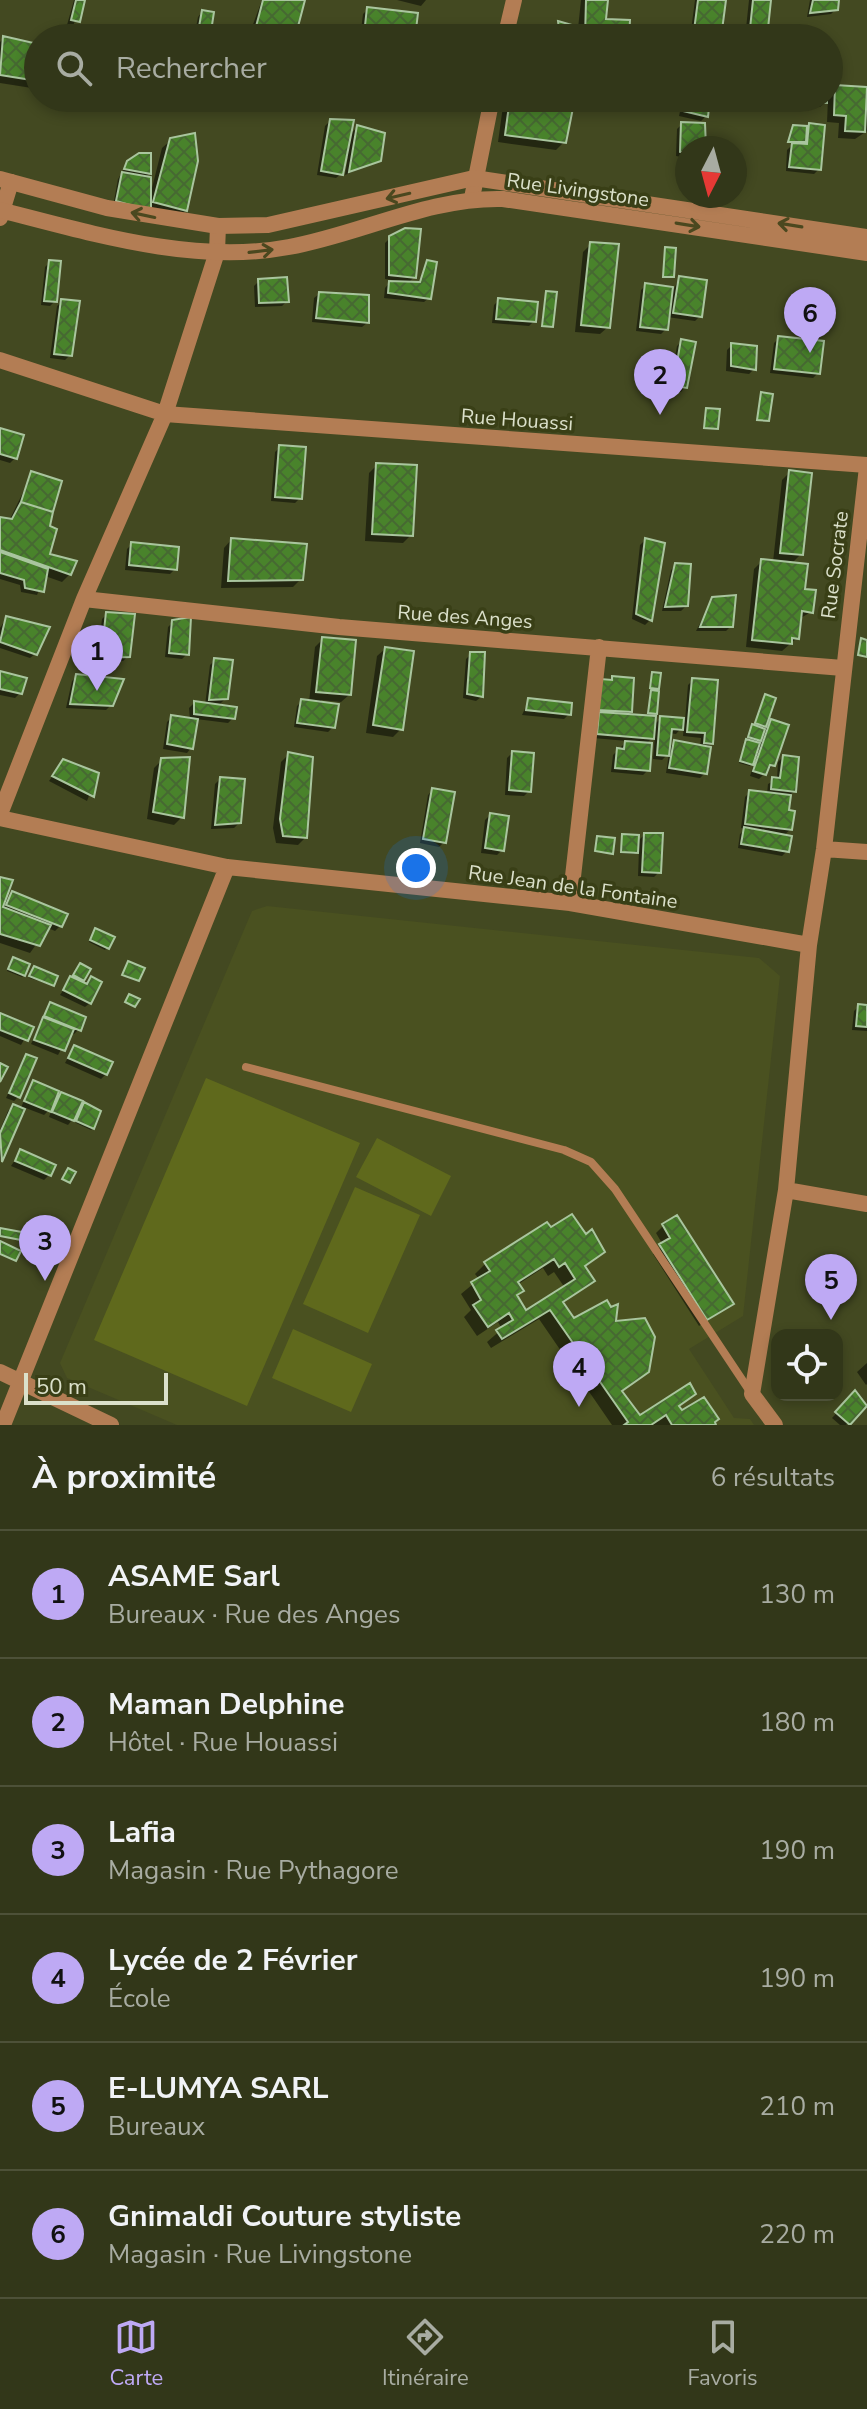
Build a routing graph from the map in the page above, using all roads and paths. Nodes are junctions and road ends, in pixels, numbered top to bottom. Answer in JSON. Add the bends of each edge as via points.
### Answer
{"nodes":[{"id":1,"x":514,"y":0,"type":"edge"},
{"id":2,"x":508,"y":24,"type":"edge"},
{"id":3,"x":489,"y":112,"type":"edge"},
{"id":4,"x":474,"y":178,"type":"junction"},
{"id":5,"x":5,"y":181,"type":"edge"},
{"id":6,"x":472,"y":198,"type":"junction"},
{"id":7,"x":1,"y":213,"type":"edge"},
{"id":8,"x":218,"y":226,"type":"junction"},
{"id":9,"x":867,"y":237,"type":"edge"},
{"id":10,"x":217,"y":252,"type":"junction"},
{"id":11,"x":862,"y":253,"type":"edge"},
{"id":12,"x":867,"y":267,"type":"edge"},
{"id":13,"x":0,"y":360,"type":"edge"},
{"id":14,"x":165,"y":414,"type":"junction"},
{"id":15,"x":867,"y":466,"type":"edge"},
{"id":16,"x":84,"y":599,"type":"junction"},
{"id":17,"x":599,"y":647,"type":"junction"},
{"id":18,"x":843,"y":668,"type":"junction"},
{"id":19,"x":0,"y":816,"type":"edge"},
{"id":20,"x":824,"y":849,"type":"junction"},
{"id":21,"x":867,"y":852,"type":"edge"},
{"id":22,"x":227,"y":867,"type":"junction"},
{"id":23,"x":570,"y":903,"type":"junction"},
{"id":24,"x":809,"y":945,"type":"junction"},
{"id":25,"x":246,"y":1067,"type":"dead end"},
{"id":26,"x":786,"y":1190,"type":"junction"},
{"id":27,"x":867,"y":1204,"type":"edge"},
{"id":28,"x":0,"y":1372,"type":"edge"},
{"id":29,"x":20,"y":1380,"type":"junction"},
{"id":30,"x":752,"y":1394,"type":"junction"},
{"id":31,"x":3,"y":1425,"type":"edge"},
{"id":32,"x":111,"y":1425,"type":"edge"},
{"id":33,"x":775,"y":1425,"type":"edge"}],
"edges":[{"from":1,"to":2,"type":"street"},
{"from":3,"to":4,"type":"street"},
{"from":4,"to":6,"type":"street"},
{"from":4,"to":8,"type":"street","one_way":true,"via":[[268,225]]},
{"from":9,"to":4,"type":"street","name":"Rue Livingstone","one_way":true},
{"from":5,"to":7,"type":"street"},
{"from":8,"to":5,"type":"street","one_way":true,"via":[[107,208]]},
{"from":10,"to":6,"type":"street","name":"Rue Livingstone","one_way":true,"via":[[288,247]]},
{"from":6,"to":11,"type":"street","name":"Rue Livingstone","one_way":true},
{"from":7,"to":10,"type":"street","name":"Rue Livingstone","via":[[128,240]]},
{"from":8,"to":10,"type":"street"},
{"from":10,"to":14,"type":"street"},
{"from":11,"to":12,"type":"street"},
{"from":13,"to":14,"type":"street","name":"Rue Houassi"},
{"from":14,"to":15,"type":"street","name":"Rue Houassi"},
{"from":14,"to":16,"type":"street"},
{"from":15,"to":18,"type":"street","name":"Rue Socrate"},
{"from":16,"to":17,"type":"street","name":"Rue des Anges","via":[[339,627]]},
{"from":16,"to":19,"type":"street"},
{"from":17,"to":18,"type":"street","name":"Rue des Anges"},
{"from":17,"to":23,"type":"street"},
{"from":18,"to":20,"type":"street","name":"Rue Socrate"},
{"from":19,"to":22,"type":"street","name":"Rue Jean de la Fontaine"},
{"from":20,"to":21,"type":"street"},
{"from":20,"to":24,"type":"street","name":"Rue Socrate"},
{"from":22,"to":23,"type":"street","name":"Rue Jean de la Fontaine"},
{"from":22,"to":29,"type":"street"},
{"from":23,"to":24,"type":"street","name":"Rue Jean de la Fontaine"},
{"from":24,"to":26,"type":"street","name":"Rue Socrate"},
{"from":25,"to":30,"type":"lane","via":[[564,1150],[591,1162],[615,1189]]},
{"from":26,"to":27,"type":"street"},
{"from":26,"to":30,"type":"street","name":"Rue Socrate"},
{"from":28,"to":29,"type":"street"},
{"from":29,"to":31,"type":"street"},
{"from":29,"to":32,"type":"street"},
{"from":30,"to":33,"type":"street"}]}
